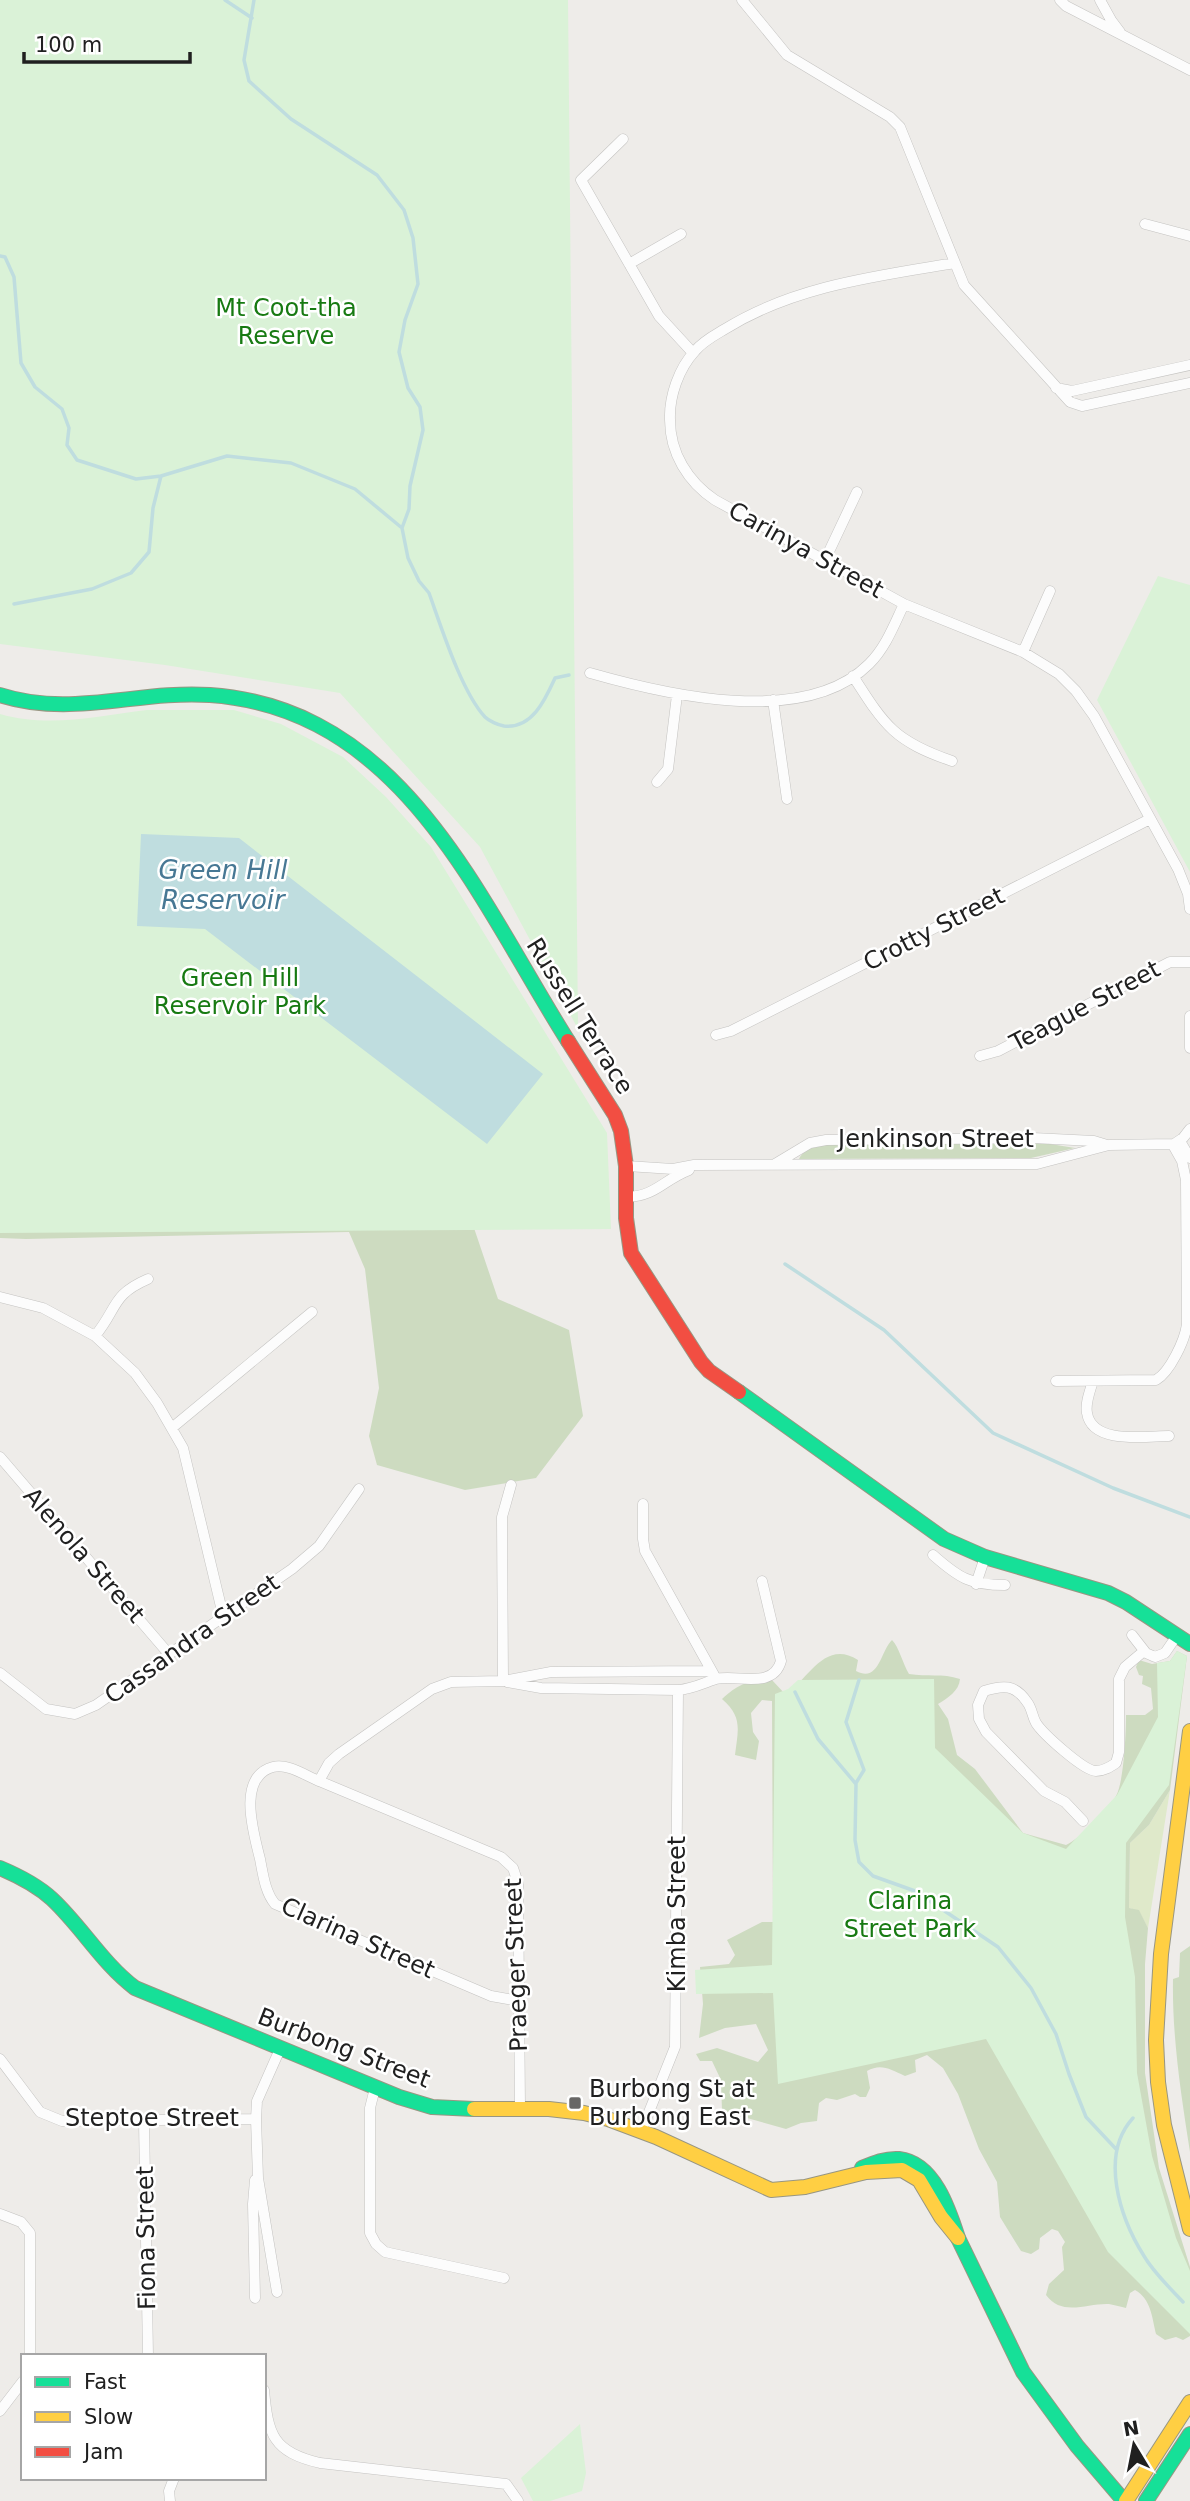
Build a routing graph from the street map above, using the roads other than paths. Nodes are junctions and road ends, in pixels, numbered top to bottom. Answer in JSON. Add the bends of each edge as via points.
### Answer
{"nodes":[{"id":1,"x":742,"y":0,"type":"edge"},
{"id":2,"x":1060,"y":0,"type":"edge"},
{"id":3,"x":1100,"y":0,"type":"edge"},
{"id":4,"x":1132,"y":40,"type":"junction"},
{"id":5,"x":1190,"y":70,"type":"edge"},
{"id":6,"x":623,"y":139,"type":"dead end"},
{"id":7,"x":1145,"y":224,"type":"dead end"},
{"id":8,"x":681,"y":234,"type":"dead end"},
{"id":9,"x":1190,"y":236,"type":"edge"},
{"id":10,"x":955,"y":263,"type":"junction"},
{"id":11,"x":629,"y":264,"type":"junction"},
{"id":12,"x":693,"y":353,"type":"junction"},
{"id":13,"x":1190,"y":365,"type":"edge"},
{"id":14,"x":1190,"y":383,"type":"edge"},
{"id":15,"x":1055,"y":387,"type":"junction"},
{"id":16,"x":857,"y":492,"type":"dead end"},
{"id":17,"x":825,"y":560,"type":"junction"},
{"id":18,"x":1050,"y":592,"type":"dead end"},
{"id":19,"x":904,"y":604,"type":"junction"},
{"id":20,"x":1023,"y":652,"type":"junction"},
{"id":21,"x":590,"y":673,"type":"dead end"},
{"id":22,"x":853,"y":676,"type":"junction"},
{"id":23,"x":0,"y":695,"type":"edge"},
{"id":24,"x":677,"y":695,"type":"junction"},
{"id":25,"x":773,"y":700,"type":"junction"},
{"id":26,"x":951,"y":761,"type":"dead end"},
{"id":27,"x":657,"y":782,"type":"dead end"},
{"id":28,"x":787,"y":799,"type":"dead end"},
{"id":29,"x":1150,"y":819,"type":"junction"},
{"id":30,"x":1190,"y":909,"type":"edge"},
{"id":31,"x":1190,"y":962,"type":"edge"},
{"id":32,"x":1190,"y":1016,"type":"edge"},
{"id":33,"x":716,"y":1035,"type":"dead end"},
{"id":34,"x":1190,"y":1048,"type":"edge"},
{"id":35,"x":980,"y":1056,"type":"dead end"},
{"id":36,"x":1190,"y":1129,"type":"edge"},
{"id":37,"x":1177,"y":1143,"type":"junction"},
{"id":38,"x":1109,"y":1145,"type":"junction"},
{"id":39,"x":1190,"y":1158,"type":"edge"},
{"id":40,"x":710,"y":1165,"type":"junction"},
{"id":41,"x":768,"y":1165,"type":"junction"},
{"id":42,"x":627,"y":1166,"type":"junction"},
{"id":43,"x":1190,"y":1166,"type":"edge"},
{"id":44,"x":1186,"y":1180,"type":"junction"},
{"id":45,"x":627,"y":1197,"type":"junction"},
{"id":46,"x":148,"y":1279,"type":"dead end"},
{"id":47,"x":0,"y":1297,"type":"edge"},
{"id":48,"x":312,"y":1312,"type":"dead end"},
{"id":49,"x":95,"y":1336,"type":"junction"},
{"id":50,"x":1056,"y":1381,"type":"dead end"},
{"id":51,"x":1093,"y":1381,"type":"junction"},
{"id":52,"x":173,"y":1427,"type":"junction"},
{"id":53,"x":1169,"y":1436,"type":"dead end"},
{"id":54,"x":0,"y":1457,"type":"edge"},
{"id":55,"x":511,"y":1485,"type":"dead end"},
{"id":56,"x":359,"y":1489,"type":"dead end"},
{"id":57,"x":643,"y":1504,"type":"dead end"},
{"id":58,"x":933,"y":1555,"type":"dead end"},
{"id":59,"x":985,"y":1557,"type":"junction"},
{"id":60,"x":762,"y":1581,"type":"dead end"},
{"id":61,"x":976,"y":1584,"type":"junction"},
{"id":62,"x":1005,"y":1585,"type":"dead end"},
{"id":63,"x":223,"y":1615,"type":"junction"},
{"id":64,"x":1132,"y":1635,"type":"dead end"},
{"id":65,"x":1176,"y":1637,"type":"junction"},
{"id":66,"x":1190,"y":1644,"type":"edge"},
{"id":67,"x":1144,"y":1651,"type":"junction"},
{"id":68,"x":168,"y":1653,"type":"junction"},
{"id":69,"x":0,"y":1673,"type":"edge"},
{"id":70,"x":714,"y":1675,"type":"junction"},
{"id":71,"x":503,"y":1681,"type":"junction"},
{"id":72,"x":678,"y":1690,"type":"junction"},
{"id":73,"x":1190,"y":1731,"type":"edge"},
{"id":74,"x":319,"y":1781,"type":"junction"},
{"id":75,"x":1083,"y":1821,"type":"dead end"},
{"id":76,"x":0,"y":1868,"type":"edge"},
{"id":77,"x":1158,"y":1994,"type":"junction"},
{"id":78,"x":519,"y":2001,"type":"junction"},
{"id":79,"x":279,"y":2049,"type":"junction"},
{"id":80,"x":0,"y":2059,"type":"edge"},
{"id":81,"x":375,"y":2088,"type":"junction"},
{"id":82,"x":520,"y":2107,"type":"junction"},
{"id":83,"x":256,"y":2119,"type":"junction"},
{"id":84,"x":144,"y":2120,"type":"junction"},
{"id":85,"x":641,"y":2132,"type":"junction"},
{"id":86,"x":257,"y":2166,"type":"junction"},
{"id":87,"x":1190,"y":2194,"type":"edge"},
{"id":88,"x":0,"y":2214,"type":"edge"},
{"id":89,"x":1190,"y":2229,"type":"edge"},
{"id":90,"x":503,"y":2278,"type":"dead end"},
{"id":91,"x":277,"y":2291,"type":"dead end"},
{"id":92,"x":255,"y":2298,"type":"dead end"},
{"id":93,"x":30,"y":2354,"type":"edge"},
{"id":94,"x":148,"y":2354,"type":"edge"},
{"id":95,"x":21,"y":2384,"type":"edge"},
{"id":96,"x":1190,"y":2402,"type":"edge"},
{"id":97,"x":0,"y":2411,"type":"edge"},
{"id":98,"x":266,"y":2423,"type":"edge"},
{"id":99,"x":1188,"y":2440,"type":"edge"},
{"id":100,"x":173,"y":2480,"type":"edge"},
{"id":101,"x":170,"y":2501,"type":"edge"},
{"id":102,"x":518,"y":2501,"type":"edge"},
{"id":103,"x":1125,"y":2501,"type":"edge"},
{"id":104,"x":1146,"y":2501,"type":"edge"}],
"edges":[{"from":1,"to":10,"type":"street","via":[[787,55],[900,127]]},
{"from":2,"to":4,"type":"street"},
{"from":3,"to":4,"type":"street","via":[[1117,28]]},
{"from":4,"to":5,"type":"street"},
{"from":6,"to":11,"type":"street","via":[[581,180]]},
{"from":7,"to":9,"type":"street"},
{"from":8,"to":11,"type":"street"},
{"from":10,"to":12,"type":"street","name":"Carinya Street","via":[[827,287],[781,301],[730,326]]},
{"from":10,"to":15,"type":"street","via":[[971,295]]},
{"from":11,"to":12,"type":"street","via":[[663,323]]},
{"from":12,"to":17,"type":"street","name":"Carinya Street","via":[[677,380],[670,419],[673,443],[689,476],[715,500]]},
{"from":13,"to":15,"type":"street","via":[[1072,391]]},
{"from":14,"to":15,"type":"street","via":[[1079,406]]},
{"from":16,"to":17,"type":"street"},
{"from":17,"to":19,"type":"street","name":"Carinya Street"},
{"from":18,"to":20,"type":"street"},
{"from":19,"to":20,"type":"street","name":"Carinya Street"},
{"from":19,"to":22,"type":"street","via":[[877,654]]},
{"from":20,"to":29,"type":"street","name":"Carinya Street","via":[[1059,674],[1084,702]]},
{"from":21,"to":24,"type":"street"},
{"from":22,"to":25,"type":"street","via":[[816,694]]},
{"from":22,"to":26,"type":"street","via":[[880,718],[900,737]]},
{"from":23,"to":42,"type":"main road","name":"Russell Terrace","via":[[57,707],[173,694],[237,698],[301,718],[362,751],[405,790],[457,858],[615,1115],[625,1139]]},
{"from":24,"to":25,"type":"street"},
{"from":24,"to":27,"type":"street","via":[[668,769]]},
{"from":25,"to":28,"type":"street"},
{"from":29,"to":30,"type":"street","name":"Carinya Street","via":[[1178,869]]},
{"from":29,"to":33,"type":"street","name":"Crotty Street","via":[[732,1031]]},
{"from":31,"to":35,"type":"street","name":"Teague Street","via":[[1170,961],[998,1051]]},
{"from":32,"to":34,"type":"street"},
{"from":36,"to":37,"type":"street"},
{"from":37,"to":38,"type":"street","name":"Jenkinson Street"},
{"from":37,"to":39,"type":"street"},
{"from":37,"to":44,"type":"street"},
{"from":38,"to":41,"type":"street","name":"Jenkinson Street","via":[[1033,1164]]},
{"from":38,"to":41,"type":"street","name":"Jenkinson Street","via":[[1033,1138],[826,1140],[810,1143]]},
{"from":40,"to":41,"type":"street","name":"Jenkinson Street"},
{"from":40,"to":42,"type":"street","name":"Jenkinson Street","via":[[673,1169]]},
{"from":40,"to":45,"type":"street","name":"Jenkinson Street","via":[[680,1174],[645,1196]]},
{"from":42,"to":45,"type":"main road","name":"Russell Terrace"},
{"from":43,"to":44,"type":"street"},
{"from":44,"to":51,"type":"street","via":[[1187,1324],[1181,1344],[1157,1380]]},
{"from":45,"to":59,"type":"main road","name":"Russell Terrace","via":[[631,1253],[709,1371],[933,1532]]},
{"from":46,"to":49,"type":"street","via":[[118,1298]]},
{"from":47,"to":49,"type":"street","via":[[43,1308]]},
{"from":48,"to":52,"type":"street"},
{"from":49,"to":52,"type":"street","via":[[135,1373]]},
{"from":50,"to":51,"type":"street"},
{"from":51,"to":53,"type":"street","via":[[1087,1414],[1101,1432]]},
{"from":52,"to":63,"type":"street","via":[[192,1478]]},
{"from":54,"to":68,"type":"street","name":"Alenola Street"},
{"from":55,"to":71,"type":"street","via":[[502,1517]]},
{"from":56,"to":63,"type":"street","name":"Cassandra Street","via":[[319,1546]]},
{"from":57,"to":70,"type":"street","via":[[645,1551]]},
{"from":58,"to":61,"type":"street","via":[[957,1576]]},
{"from":59,"to":61,"type":"street"},
{"from":59,"to":65,"type":"main road","name":"Russell Terrace","via":[[1108,1593]]},
{"from":60,"to":70,"type":"street","via":[[781,1659],[777,1670],[763,1678]]},
{"from":61,"to":62,"type":"street"},
{"from":63,"to":68,"type":"street","name":"Cassandra Street"},
{"from":64,"to":67,"type":"street"},
{"from":65,"to":66,"type":"main road","name":"Russell Terrace"},
{"from":65,"to":67,"type":"street","via":[[1161,1655]]},
{"from":67,"to":75,"type":"street","via":[[1120,1676],[1119,1752],[1108,1769],[1094,1771],[1081,1765],[1037,1724],[1027,1702],[1014,1689],[1002,1685],[984,1691],[978,1705],[986,1732],[1044,1791],[1065,1801]]},
{"from":68,"to":69,"type":"street","name":"Cassandra Street","via":[[96,1705],[75,1713],[46,1709]]},
{"from":70,"to":71,"type":"street","via":[[551,1672]]},
{"from":70,"to":72,"type":"street","via":[[695,1688]]},
{"from":71,"to":72,"type":"street","via":[[541,1688]]},
{"from":71,"to":74,"type":"street","via":[[451,1682],[432,1689],[335,1756]]},
{"from":72,"to":85,"type":"street","name":"Kimba Street","via":[[676,2047]]},
{"from":73,"to":77,"type":"main road"},
{"from":74,"to":78,"type":"street","name":"Praeger Street","via":[[511,1865],[518,1883]]},
{"from":74,"to":78,"type":"street","name":"Clarina Street","via":[[277,1766],[263,1773],[254,1788],[249,1814],[273,1902],[491,1996]]},
{"from":76,"to":79,"type":"main road","name":"Burbong Street","via":[[54,1900],[119,1977],[135,1988]]},
{"from":77,"to":87,"type":"main road","via":[[1164,2068]]},
{"from":77,"to":89,"type":"main road","via":[[1159,2089]]},
{"from":78,"to":82,"type":"street","name":"Praeger Street"},
{"from":79,"to":81,"type":"main road","name":"Burbong Street"},
{"from":79,"to":83,"type":"street","name":"Steptoe Street","via":[[257,2101]]},
{"from":80,"to":84,"type":"street","name":"Steptoe Street","via":[[40,2112],[62,2121]]},
{"from":81,"to":82,"type":"main road","name":"Burbong Street","via":[[441,2108]]},
{"from":81,"to":90,"type":"street","via":[[370,2108],[370,2233],[376,2244],[385,2252]]},
{"from":82,"to":85,"type":"main road","name":"Burbong Street","via":[[584,2113]]},
{"from":83,"to":84,"type":"street","name":"Steptoe Street"},
{"from":83,"to":86,"type":"street"},
{"from":84,"to":94,"type":"street","name":"Fiona Street"},
{"from":85,"to":103,"type":"main road","name":"Burbong Street","via":[[771,2190],[790,2191],[888,2170],[910,2173],[922,2183],[958,2238],[1034,2390]]},
{"from":86,"to":91,"type":"street"},
{"from":86,"to":92,"type":"street"},
{"from":88,"to":93,"type":"street","via":[[21,2222],[30,2233]]},
{"from":95,"to":97,"type":"street"},
{"from":96,"to":103,"type":"main road"},
{"from":98,"to":102,"type":"street","via":[[283,2448],[299,2458],[506,2484]]},
{"from":99,"to":104,"type":"main road"},
{"from":100,"to":101,"type":"street"}]}
